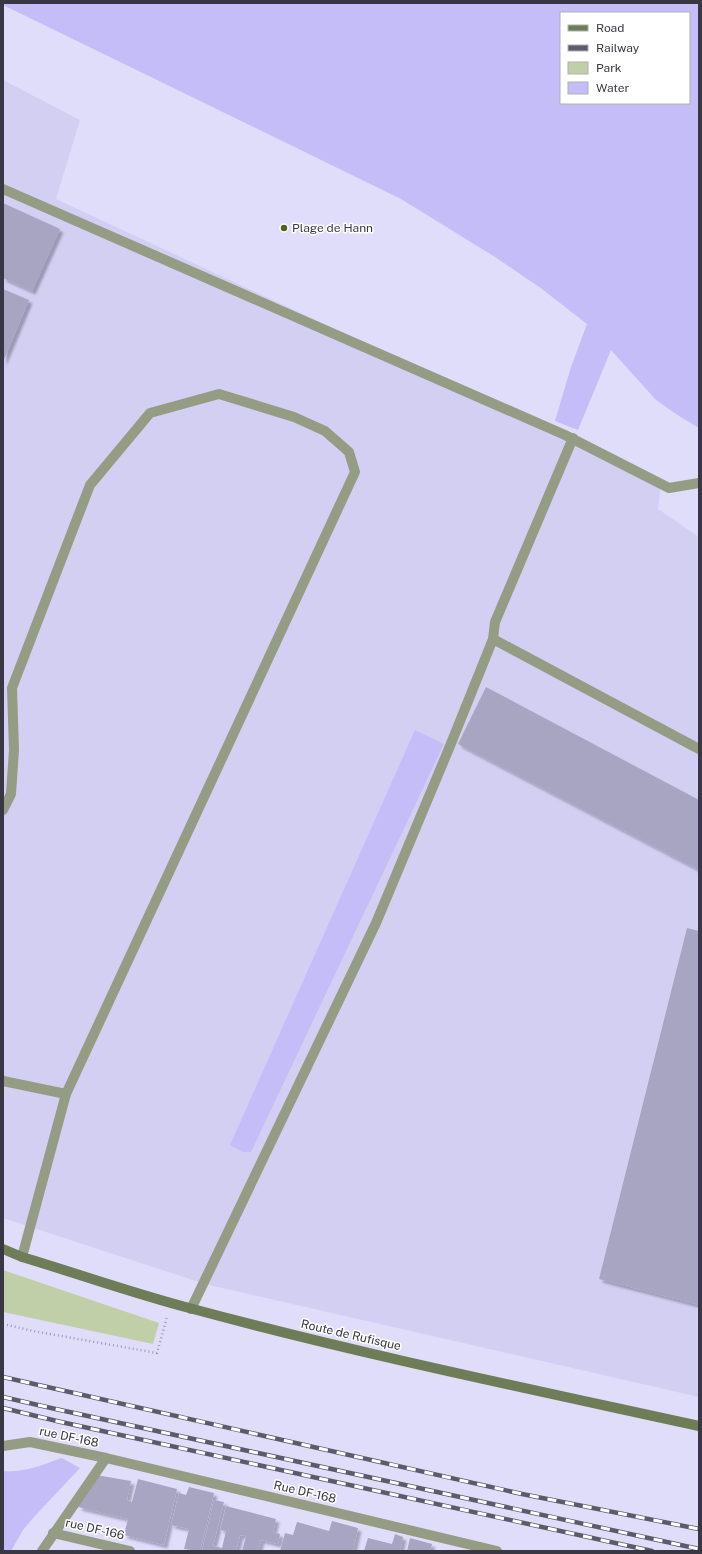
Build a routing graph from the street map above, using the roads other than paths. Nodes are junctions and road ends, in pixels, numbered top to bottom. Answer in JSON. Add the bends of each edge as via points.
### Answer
{"nodes":[{"id":1,"x":3,"y":189,"type":"edge"},
{"id":2,"x":573,"y":438,"type":"junction"},
{"id":3,"x":699,"y":483,"type":"edge"},
{"id":4,"x":493,"y":639,"type":"junction"},
{"id":5,"x":699,"y":748,"type":"edge"},
{"id":6,"x":3,"y":810,"type":"edge"},
{"id":7,"x":3,"y":1081,"type":"edge"},
{"id":8,"x":66,"y":1094,"type":"junction"},
{"id":9,"x":3,"y":1249,"type":"edge"},
{"id":10,"x":22,"y":1257,"type":"junction"},
{"id":11,"x":191,"y":1309,"type":"junction"},
{"id":12,"x":699,"y":1426,"type":"edge"},
{"id":13,"x":3,"y":1446,"type":"edge"},
{"id":14,"x":106,"y":1458,"type":"junction"},
{"id":15,"x":53,"y":1533,"type":"junction"},
{"id":16,"x":42,"y":1551,"type":"edge"},
{"id":17,"x":130,"y":1551,"type":"edge"},
{"id":18,"x":497,"y":1551,"type":"edge"}],
"edges":[{"from":1,"to":2,"type":"street"},
{"from":2,"to":3,"type":"street","via":[[669,488]]},
{"from":2,"to":4,"type":"street","via":[[495,622]]},
{"from":4,"to":5,"type":"street"},
{"from":4,"to":11,"type":"street","via":[[376,923]]},
{"from":6,"to":8,"type":"street","via":[[11,794],[14,750],[12,688],[90,485],[150,413],[219,394],[294,417],[325,431],[349,452],[355,472]]},
{"from":7,"to":8,"type":"street"},
{"from":8,"to":10,"type":"street"},
{"from":9,"to":10,"type":"main road","name":"Route de Rufisque"},
{"from":10,"to":11,"type":"main road","name":"Route de Rufisque"},
{"from":11,"to":12,"type":"main road","name":"Route de Rufisque","via":[[467,1376]]},
{"from":13,"to":14,"type":"street","name":"rue DF-168","via":[[30,1442]]},
{"from":14,"to":15,"type":"street"},
{"from":14,"to":18,"type":"street","name":"Rue DF-168"},
{"from":15,"to":16,"type":"street"},
{"from":15,"to":17,"type":"street","name":"rue DF-166"}]}
